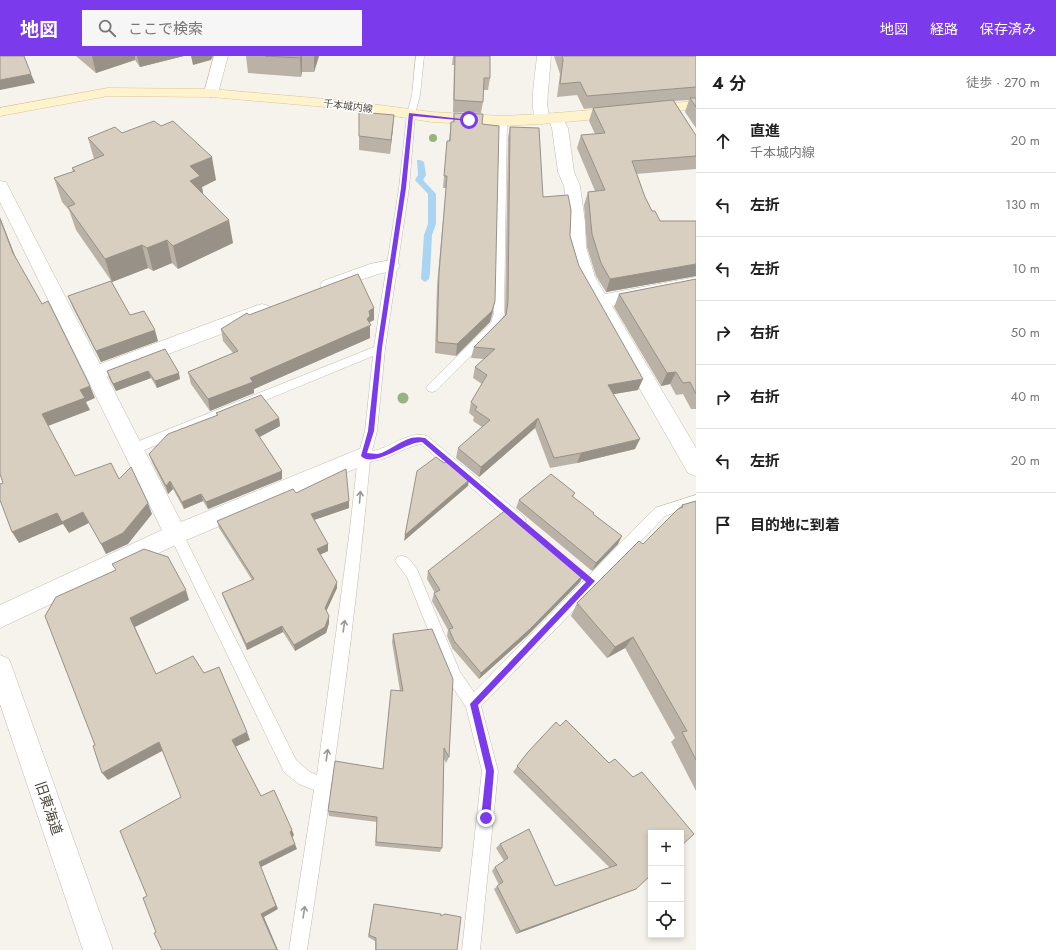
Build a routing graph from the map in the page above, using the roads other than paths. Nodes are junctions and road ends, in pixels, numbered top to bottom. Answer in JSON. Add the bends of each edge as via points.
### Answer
{"nodes":[{"id":1,"x":221,"y":56,"type":"edge"},
{"id":2,"x":420,"y":56,"type":"edge"},
{"id":3,"x":544,"y":56,"type":"edge"},
{"id":4,"x":211,"y":93,"type":"junction"},
{"id":5,"x":696,"y":105,"type":"edge"},
{"id":6,"x":674,"y":108,"type":"junction"},
{"id":7,"x":0,"y":112,"type":"edge"},
{"id":8,"x":411,"y":114,"type":"junction"},
{"id":9,"x":549,"y":119,"type":"junction"},
{"id":10,"x":503,"y":121,"type":"junction"},
{"id":11,"x":684,"y":123,"type":"edge"},
{"id":12,"x":0,"y":186,"type":"edge"},
{"id":13,"x":391,"y":266,"type":"junction"},
{"id":14,"x":696,"y":283,"type":"edge"},
{"id":15,"x":317,"y":290,"type":"edge"},
{"id":16,"x":599,"y":302,"type":"junction"},
{"id":17,"x":280,"y":304,"type":"edge"},
{"id":18,"x":379,"y":348,"type":"junction"},
{"id":19,"x":94,"y":374,"type":"junction"},
{"id":20,"x":432,"y":388,"type":"dead end"},
{"id":21,"x":133,"y":449,"type":"junction"},
{"id":22,"x":364,"y":456,"type":"junction"},
{"id":23,"x":696,"y":467,"type":"edge"},
{"id":24,"x":696,"y":500,"type":"edge"},
{"id":25,"x":529,"y":530,"type":"edge"},
{"id":26,"x":176,"y":534,"type":"junction"},
{"id":27,"x":402,"y":561,"type":"dead end"},
{"id":28,"x":0,"y":617,"type":"edge"},
{"id":29,"x":0,"y":667,"type":"edge"},
{"id":30,"x":474,"y":704,"type":"junction"},
{"id":31,"x":323,"y":785,"type":"junction"},
{"id":32,"x":98,"y":950,"type":"edge"},
{"id":33,"x":298,"y":950,"type":"edge"},
{"id":34,"x":470,"y":950,"type":"edge"}],
"edges":[{"from":1,"to":4,"type":"street"},
{"from":2,"to":8,"type":"lane","via":[[416,95]]},
{"from":3,"to":9,"type":"street","via":[[540,104]]},
{"from":4,"to":7,"type":"main road","name":"千本城内線","via":[[108,92]]},
{"from":4,"to":8,"type":"main road","name":"千本城内線","via":[[350,105]]},
{"from":5,"to":6,"type":"main road","name":"千本城内線"},
{"from":6,"to":9,"type":"main road","name":"千本城内線"},
{"from":6,"to":11,"type":"street"},
{"from":8,"to":10,"type":"main road","name":"千本城内線"},
{"from":8,"to":13,"type":"lane","via":[[404,188]]},
{"from":9,"to":10,"type":"main road","name":"千本城内線"},
{"from":9,"to":16,"type":"street","via":[[560,128],[566,172],[572,186],[578,247],[586,277]]},
{"from":10,"to":20,"type":"lane","via":[[499,313],[496,325]]},
{"from":12,"to":19,"type":"street"},
{"from":13,"to":15,"type":"street","via":[[376,268]]},
{"from":13,"to":18,"type":"lane"},
{"from":14,"to":16,"type":"street"},
{"from":16,"to":23,"type":"street"},
{"from":17,"to":19,"type":"street"},
{"from":18,"to":21,"type":"lane"},
{"from":18,"to":22,"type":"lane","via":[[371,431]]},
{"from":19,"to":21,"type":"street"},
{"from":21,"to":26,"type":"street"},
{"from":22,"to":25,"type":"lane","via":[[378,456],[403,444],[423,439]]},
{"from":22,"to":26,"type":"street"},
{"from":31,"to":22,"type":"lane","one_way":true,"via":[[357,529]]},
{"from":24,"to":30,"type":"lane","via":[[660,512],[587,578]]},
{"from":26,"to":28,"type":"street"},
{"from":26,"to":31,"type":"lane","via":[[290,766],[305,778]]},
{"from":27,"to":30,"type":"lane","via":[[412,573],[454,677]]},
{"from":29,"to":32,"type":"street","name":"旧東海道"},
{"from":30,"to":34,"type":"lane","via":[[490,771]]},
{"from":33,"to":31,"type":"lane","one_way":true}]}
